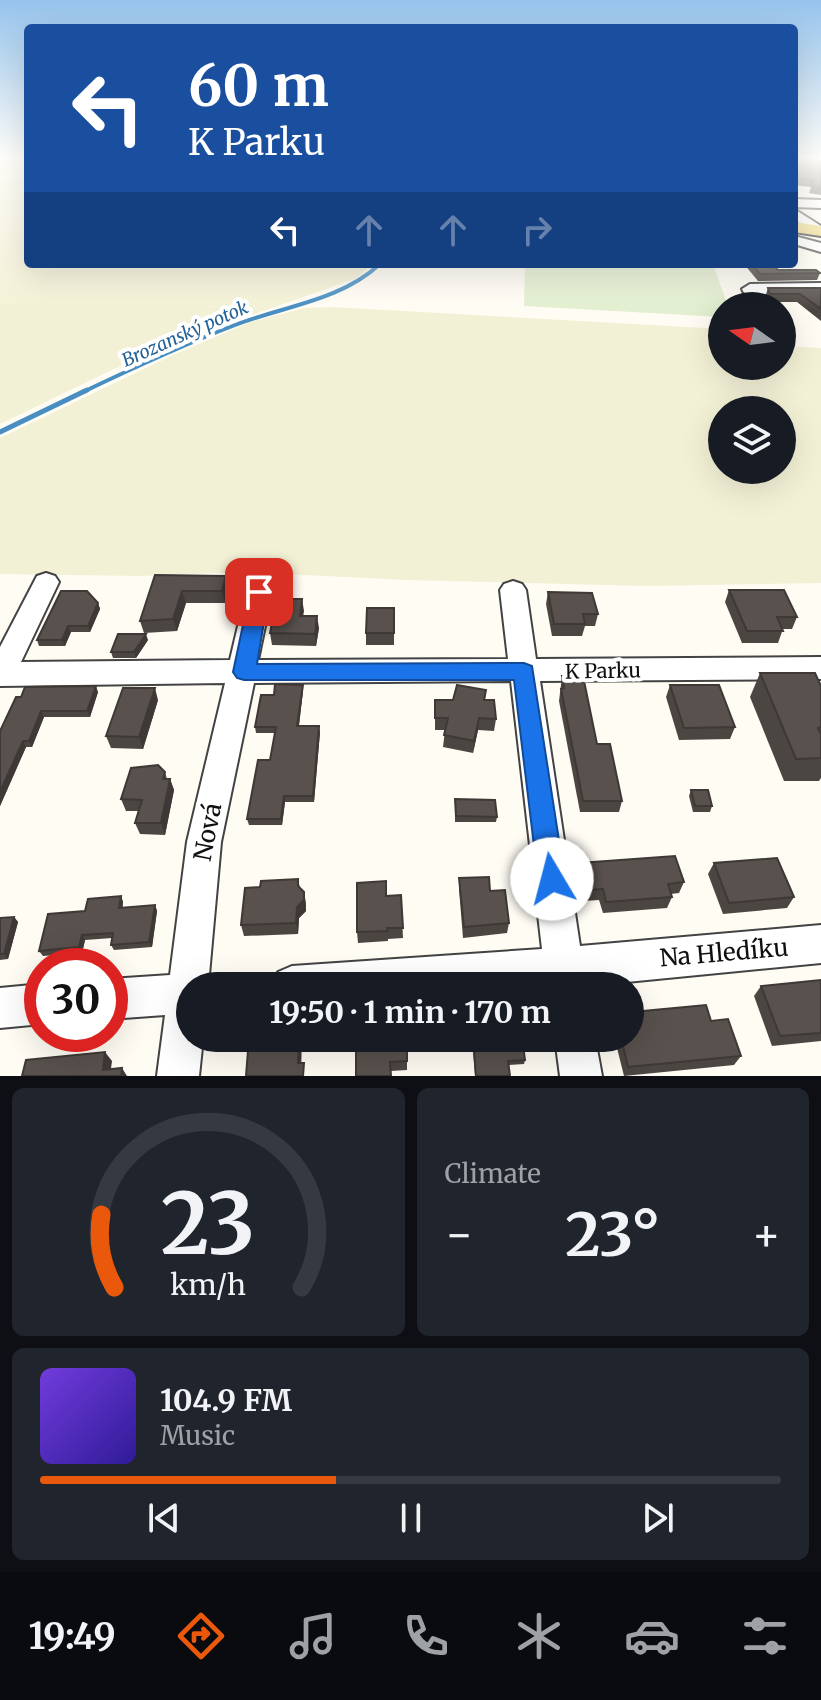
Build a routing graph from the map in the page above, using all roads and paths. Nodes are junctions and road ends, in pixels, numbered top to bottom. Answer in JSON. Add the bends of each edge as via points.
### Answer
{"nodes":[{"id":1,"x":798,"y":228,"type":"edge"},
{"id":2,"x":798,"y":228,"type":"edge"},
{"id":3,"x":820,"y":238,"type":"edge"},
{"id":4,"x":821,"y":288,"type":"edge"},
{"id":5,"x":752,"y":292,"type":"edge"},
{"id":6,"x":821,"y":296,"type":"edge"},
{"id":7,"x":821,"y":308,"type":"edge"},
{"id":8,"x":46,"y":582,"type":"dead end"},
{"id":9,"x":513,"y":590,"type":"dead end"},
{"id":10,"x":259,"y":592,"type":"dead end"},
{"id":11,"x":821,"y":668,"type":"edge"},
{"id":12,"x":244,"y":672,"type":"junction"},
{"id":13,"x":524,"y":672,"type":"junction"},
{"id":14,"x":0,"y":674,"type":"edge"},
{"id":15,"x":821,"y":944,"type":"edge"},
{"id":16,"x":190,"y":972,"type":"edge"},
{"id":17,"x":564,"y":972,"type":"edge"},
{"id":18,"x":604,"y":972,"type":"edge"},
{"id":19,"x":176,"y":994,"type":"edge"},
{"id":20,"x":128,"y":998,"type":"edge"},
{"id":21,"x":24,"y":1006,"type":"edge"},
{"id":22,"x":0,"y":1008,"type":"edge"},
{"id":23,"x":181,"y":1052,"type":"edge"},
{"id":24,"x":577,"y":1052,"type":"edge"},
{"id":25,"x":178,"y":1076,"type":"edge"},
{"id":26,"x":581,"y":1076,"type":"edge"}],
"edges":[{"from":1,"to":3,"type":"main road"},
{"from":2,"to":3,"type":"street"},
{"from":4,"to":5,"type":"street"},
{"from":6,"to":7,"type":"street","via":[[811,297]]},
{"from":8,"to":14,"type":"street"},
{"from":9,"to":13,"type":"street"},
{"from":10,"to":12,"type":"street","name":"Nová"},
{"from":11,"to":13,"type":"street","name":"K Parku"},
{"from":12,"to":13,"type":"street","name":"K Parku"},
{"from":12,"to":14,"type":"street","name":"K Parku"},
{"from":12,"to":16,"type":"street","name":"Nová","via":[[204,842]]},
{"from":13,"to":17,"type":"street"},
{"from":15,"to":18,"type":"street","name":"Na Hledíku"},
{"from":19,"to":20,"type":"street"},
{"from":21,"to":22,"type":"street"},
{"from":23,"to":25,"type":"street","name":"Nová"},
{"from":24,"to":26,"type":"street"}]}
